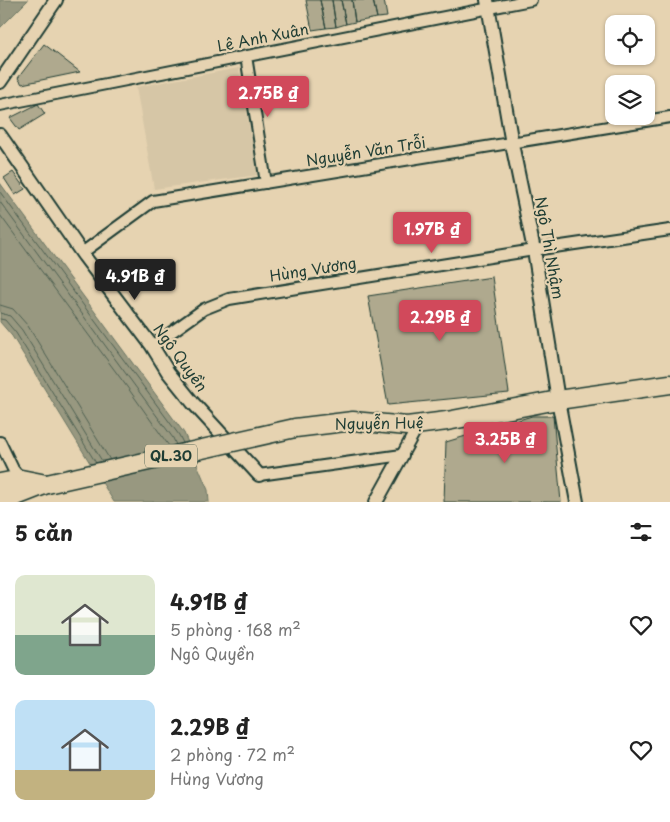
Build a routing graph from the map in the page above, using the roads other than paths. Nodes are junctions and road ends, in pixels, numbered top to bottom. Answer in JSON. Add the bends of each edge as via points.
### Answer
{"nodes":[{"id":1,"x":56,"y":0,"type":"edge"},
{"id":2,"x":531,"y":0,"type":"edge"},
{"id":3,"x":488,"y":4,"type":"edge"},
{"id":4,"x":246,"y":56,"type":"junction"},
{"id":5,"x":0,"y":82,"type":"edge"},
{"id":6,"x":0,"y":105,"type":"edge"},
{"id":7,"x":670,"y":116,"type":"edge"},
{"id":8,"x":0,"y":135,"type":"edge"},
{"id":9,"x":512,"y":144,"type":"junction"},
{"id":10,"x":266,"y":183,"type":"junction"},
{"id":11,"x":670,"y":230,"type":"edge"},
{"id":12,"x":534,"y":250,"type":"junction"},
{"id":13,"x":82,"y":253,"type":"junction"},
{"id":14,"x":152,"y":346,"type":"junction"},
{"id":15,"x":670,"y":384,"type":"edge"},
{"id":16,"x":558,"y":400,"type":"junction"},
{"id":17,"x":419,"y":424,"type":"junction"},
{"id":18,"x":0,"y":442,"type":"edge"},
{"id":19,"x":402,"y":455,"type":"junction"},
{"id":20,"x":259,"y":475,"type":"joint"},
{"id":21,"x":21,"y":480,"type":"junction"},
{"id":22,"x":0,"y":483,"type":"edge"},
{"id":23,"x":47,"y":484,"type":"junction"},
{"id":24,"x":0,"y":500,"type":"edge"},
{"id":25,"x":376,"y":502,"type":"edge"},
{"id":26,"x":578,"y":502,"type":"edge"}],
"edges":[{"from":1,"to":5,"type":"street"},
{"from":2,"to":3,"type":"street","name":"Lê Anh Xuân"},
{"from":3,"to":4,"type":"street","name":"Lê Anh Xuân"},
{"from":3,"to":9,"type":"street","name":"Ngô Thì Nhậm"},
{"from":4,"to":6,"type":"street","name":"Lê Anh Xuân"},
{"from":4,"to":10,"type":"street"},
{"from":7,"to":9,"type":"street","name":"Nguyễn Văn Trỗi"},
{"from":8,"to":13,"type":"street","name":"Ngô Quyền"},
{"from":9,"to":10,"type":"street","name":"Nguyễn Văn Trỗi"},
{"from":9,"to":12,"type":"street","name":"Ngô Thì Nhậm"},
{"from":10,"to":13,"type":"street","name":"Nguyễn Văn Trỗi","via":[[153,201]]},
{"from":11,"to":12,"type":"street","name":"Hùng Vương"},
{"from":12,"to":14,"type":"street","name":"Hùng Vương","via":[[229,299],[204,309]]},
{"from":12,"to":16,"type":"street","name":"Ngô Thì Nhậm"},
{"from":13,"to":14,"type":"street","name":"Ngô Quyền"},
{"from":14,"to":20,"type":"street","name":"Ngô Quyền","via":[[193,403]]},
{"from":15,"to":16,"type":"highway","name":"Nguyễn Huệ","number":"QL.30"},
{"from":16,"to":17,"type":"highway","name":"Nguyễn Huệ","number":"QL.30"},
{"from":16,"to":26,"type":"street","name":"Ngô Thì Nhậm"},
{"from":17,"to":19,"type":"street"},
{"from":17,"to":23,"type":"highway","name":"Nguyễn Huệ","number":"QL.30","bridge":true,"via":[[407,426],[354,421],[295,428]]},
{"from":18,"to":21,"type":"street"},
{"from":19,"to":20,"type":"street","name":"Ngô Quyền"},
{"from":19,"to":25,"type":"street"},
{"from":21,"to":22,"type":"highway","number":"QL.30"},
{"from":21,"to":23,"type":"highway","number":"QL.30"},
{"from":23,"to":24,"type":"highway","number":"QL.30","via":[[14,498]]}]}
